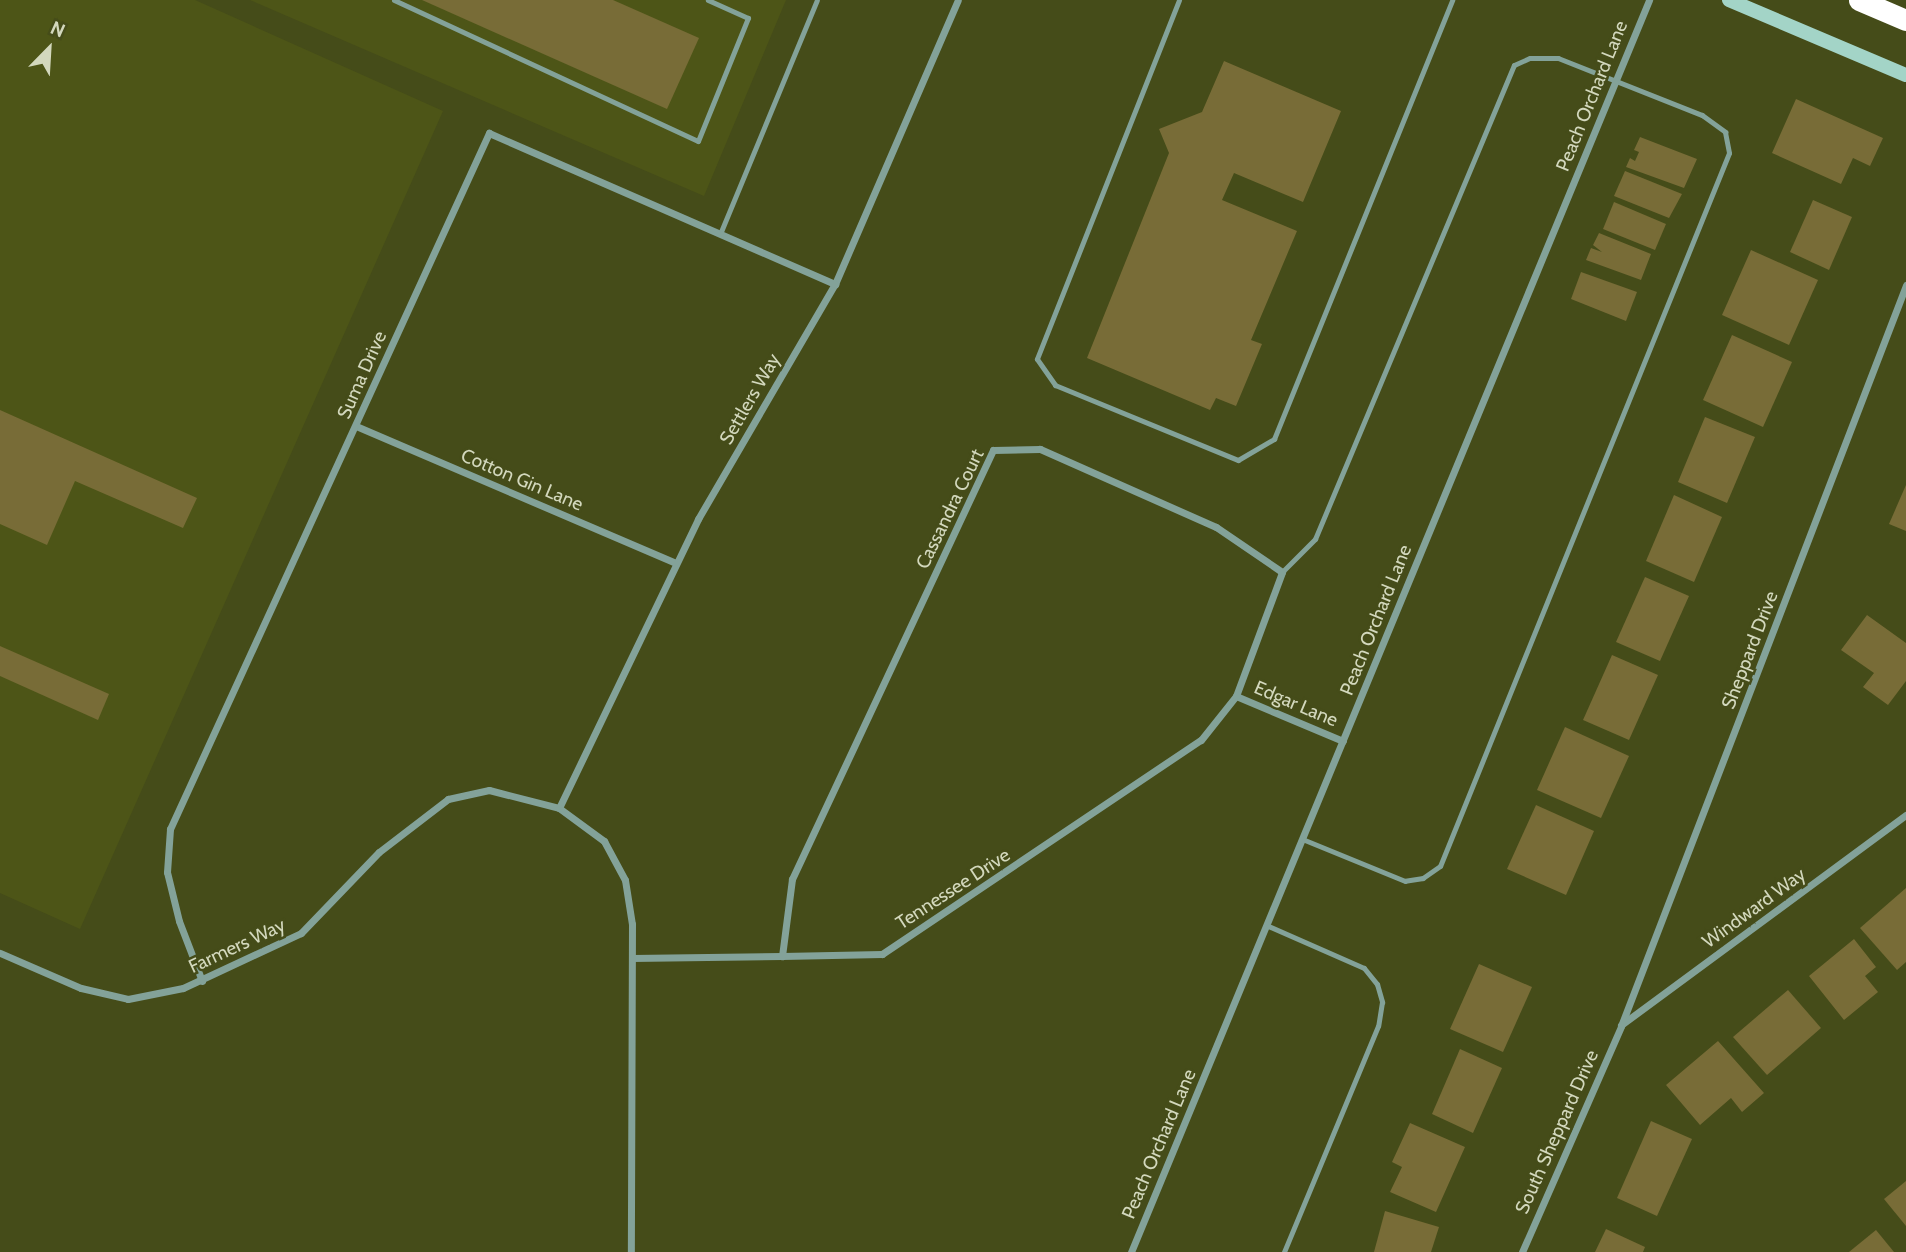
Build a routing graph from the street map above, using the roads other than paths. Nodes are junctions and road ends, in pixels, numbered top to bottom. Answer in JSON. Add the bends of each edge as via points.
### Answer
{"nodes":[{"id":1,"x":394,"y":0,"type":"edge"},
{"id":2,"x":708,"y":0,"type":"edge"},
{"id":3,"x":817,"y":0,"type":"edge"},
{"id":4,"x":958,"y":0,"type":"edge"},
{"id":5,"x":1179,"y":0,"type":"edge"},
{"id":6,"x":1452,"y":0,"type":"edge"},
{"id":7,"x":1648,"y":0,"type":"edge"},
{"id":8,"x":1729,"y":0,"type":"edge"},
{"id":9,"x":1859,"y":0,"type":"edge"},
{"id":10,"x":1906,"y":20,"type":"edge"},
{"id":11,"x":1906,"y":75,"type":"edge"},
{"id":12,"x":1616,"y":78,"type":"junction"},
{"id":13,"x":720,"y":234,"type":"junction"},
{"id":14,"x":835,"y":284,"type":"junction"},
{"id":15,"x":1906,"y":285,"type":"edge"},
{"id":16,"x":356,"y":426,"type":"junction"},
{"id":17,"x":676,"y":563,"type":"junction"},
{"id":18,"x":1282,"y":572,"type":"junction"},
{"id":19,"x":1237,"y":696,"type":"junction"},
{"id":20,"x":1343,"y":741,"type":"junction"},
{"id":21,"x":559,"y":808,"type":"junction"},
{"id":22,"x":1906,"y":816,"type":"edge"},
{"id":23,"x":1302,"y":839,"type":"junction"},
{"id":24,"x":1266,"y":925,"type":"junction"},
{"id":25,"x":0,"y":953,"type":"edge"},
{"id":26,"x":782,"y":956,"type":"junction"},
{"id":27,"x":632,"y":958,"type":"junction"},
{"id":28,"x":202,"y":981,"type":"junction"},
{"id":29,"x":1621,"y":1026,"type":"junction"},
{"id":30,"x":631,"y":1252,"type":"edge"},
{"id":31,"x":1131,"y":1252,"type":"edge"},
{"id":32,"x":1284,"y":1252,"type":"edge"},
{"id":33,"x":1522,"y":1252,"type":"edge"}],
"edges":[{"from":1,"to":2,"type":"lane","via":[[698,141],[748,19]]},
{"from":3,"to":13,"type":"lane"},
{"from":4,"to":14,"type":"street","name":"Settlers Way"},
{"from":5,"to":6,"type":"lane","via":[[1037,359],[1055,385],[1238,460],[1274,439]]},
{"from":7,"to":12,"type":"street","name":"Peach Orchard Lane"},
{"from":8,"to":11,"type":"main road"},
{"from":9,"to":10,"type":"highway"},
{"from":12,"to":18,"type":"lane","via":[[1558,58],[1530,58],[1507,74],[1315,539]]},
{"from":12,"to":20,"type":"street","name":"Peach Orchard Lane"},
{"from":12,"to":23,"type":"lane","via":[[1702,115],[1725,132],[1730,153],[1554,593],[1440,866],[1423,878],[1405,881]]},
{"from":13,"to":14,"type":"street","name":"Suma Drive"},
{"from":13,"to":16,"type":"street","name":"Suma Drive","via":[[489,133]]},
{"from":14,"to":17,"type":"street","name":"Settlers Way"},
{"from":15,"to":29,"type":"street","name":"Sheppard Drive"},
{"from":16,"to":17,"type":"street","name":"Cotton Gin Lane"},
{"from":16,"to":28,"type":"street","name":"Suma Drive","via":[[170,830],[167,872],[179,921]]},
{"from":17,"to":21,"type":"street","name":"Settlers Way"},
{"from":18,"to":19,"type":"street"},
{"from":18,"to":26,"type":"street","name":"Cassandra Court","via":[[1216,527],[1053,454],[1040,449],[993,450],[792,879]]},
{"from":19,"to":20,"type":"street","name":"Edgar Lane"},
{"from":19,"to":26,"type":"street","name":"Tennessee Drive","via":[[1201,740],[882,954]]},
{"from":20,"to":23,"type":"street","name":"Peach Orchard Lane"},
{"from":21,"to":27,"type":"street","via":[[604,841],[625,880]]},
{"from":21,"to":28,"type":"street","name":"Farmers Way","via":[[489,790],[448,799],[379,852],[301,933]]},
{"from":22,"to":29,"type":"street","name":"Windward Way"},
{"from":23,"to":24,"type":"street","name":"Peach Orchard Lane"},
{"from":24,"to":31,"type":"street","name":"Peach Orchard Lane"},
{"from":24,"to":32,"type":"lane","via":[[1364,968],[1377,984],[1382,1002],[1378,1026]]},
{"from":25,"to":28,"type":"street","name":"Farmers Way","via":[[81,988],[128,999]]},
{"from":26,"to":27,"type":"street","name":"Tennessee Drive"},
{"from":27,"to":30,"type":"street"},
{"from":29,"to":33,"type":"street","name":"South Sheppard Drive"}]}
